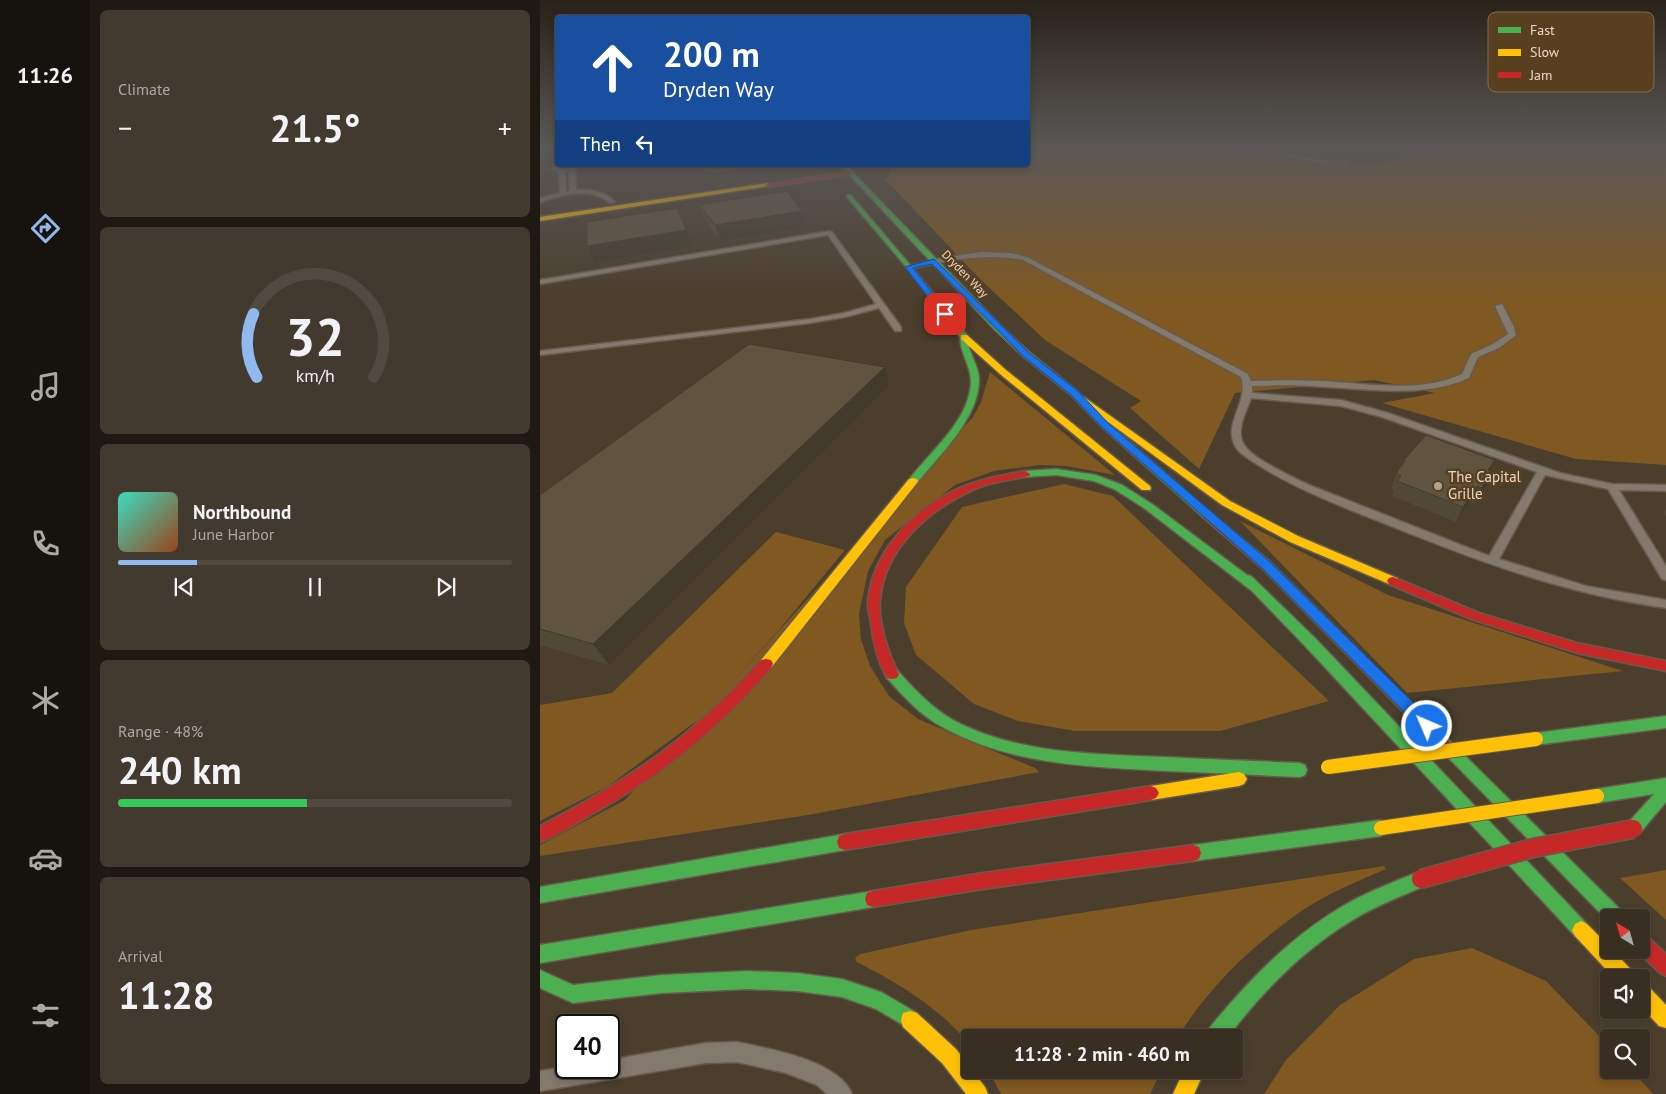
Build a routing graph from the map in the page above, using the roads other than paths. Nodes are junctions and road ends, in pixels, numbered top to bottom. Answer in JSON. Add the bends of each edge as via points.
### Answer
{"nodes":[{"id":1,"x":609,"y":198,"type":"edge"},
{"id":2,"x":647,"y":198,"type":"edge"},
{"id":3,"x":686,"y":198,"type":"edge"},
{"id":4,"x":850,"y":198,"type":"edge"},
{"id":5,"x":874,"y":198,"type":"edge"},
{"id":6,"x":612,"y":202,"type":"junction"},
{"id":7,"x":540,"y":212,"type":"edge"},
{"id":8,"x":540,"y":219,"type":"edge"},
{"id":9,"x":934,"y":262,"type":"junction"},
{"id":10,"x":909,"y":267,"type":"junction"},
{"id":11,"x":540,"y":282,"type":"edge"},
{"id":12,"x":880,"y":305,"type":"junction"},
{"id":13,"x":1499,"y":306,"type":"dead end"},
{"id":14,"x":898,"y":329,"type":"dead end"},
{"id":15,"x":964,"y":337,"type":"junction"},
{"id":16,"x":540,"y":353,"type":"edge"},
{"id":17,"x":1250,"y":384,"type":"junction"},
{"id":18,"x":1074,"y":393,"type":"junction"},
{"id":19,"x":1248,"y":396,"type":"junction"},
{"id":20,"x":1542,"y":471,"type":"junction"},
{"id":21,"x":1612,"y":487,"type":"junction"},
{"id":22,"x":1666,"y":488,"type":"edge"},
{"id":23,"x":1492,"y":561,"type":"junction"},
{"id":24,"x":1666,"y":576,"type":"edge"},
{"id":25,"x":1260,"y":592,"type":"junction"},
{"id":26,"x":1666,"y":604,"type":"edge"},
{"id":27,"x":1666,"y":666,"type":"edge"},
{"id":28,"x":1666,"y":722,"type":"edge"},
{"id":29,"x":1314,"y":768,"type":"junction"},
{"id":30,"x":1666,"y":785,"type":"edge"},
{"id":31,"x":1666,"y":791,"type":"edge"},
{"id":32,"x":540,"y":834,"type":"edge"},
{"id":33,"x":540,"y":895,"type":"edge"},
{"id":34,"x":1608,"y":909,"type":"edge"},
{"id":35,"x":1650,"y":951,"type":"edge"},
{"id":36,"x":540,"y":954,"type":"edge"},
{"id":37,"x":1666,"y":967,"type":"edge"},
{"id":38,"x":1618,"y":969,"type":"edge"},
{"id":39,"x":540,"y":979,"type":"edge"},
{"id":40,"x":1650,"y":1002,"type":"edge"},
{"id":41,"x":1666,"y":1019,"type":"edge"},
{"id":42,"x":1221,"y":1029,"type":"edge"},
{"id":43,"x":1190,"y":1079,"type":"edge"},
{"id":44,"x":540,"y":1081,"type":"edge"},
{"id":45,"x":842,"y":1094,"type":"edge"},
{"id":46,"x":978,"y":1094,"type":"edge"},
{"id":47,"x":1183,"y":1094,"type":"edge"}],
"edges":[{"from":1,"to":6,"type":"lane"},
{"from":2,"to":6,"type":"main road"},
{"from":3,"to":8,"type":"main road"},
{"from":4,"to":10,"type":"main road"},
{"from":5,"to":9,"type":"main road","name":"Dryden Way"},
{"from":6,"to":7,"type":"main road"},
{"from":9,"to":10,"type":"lane"},
{"from":9,"to":17,"type":"lane","via":[[983,254],[1009,254],[1024,258],[1245,376]]},
{"from":9,"to":18,"type":"main road","name":"Dryden Way","via":[[1019,348]]},
{"from":10,"to":15,"type":"main road"},
{"from":11,"to":12,"type":"lane","via":[[830,233]]},
{"from":12,"to":14,"type":"lane"},
{"from":12,"to":16,"type":"lane","via":[[810,322]]},
{"from":13,"to":17,"type":"lane","via":[[1512,335],[1474,356],[1466,376],[1448,385]]},
{"from":15,"to":25,"type":"main road","via":[[1155,496]]},
{"from":15,"to":32,"type":"main road","via":[[962,347],[975,373],[975,386],[972,399],[954,430],[744,692],[679,751],[638,780]]},
{"from":17,"to":19,"type":"lane"},
{"from":18,"to":27,"type":"main road","via":[[1226,503],[1294,539],[1484,619],[1578,648]]},
{"from":18,"to":34,"type":"main road","via":[[1106,426],[1266,565]]},
{"from":19,"to":20,"type":"lane","via":[[1341,403],[1385,415]]},
{"from":19,"to":23,"type":"lane","via":[[1234,428],[1235,437],[1240,448],[1280,476]]},
{"from":20,"to":21,"type":"lane"},
{"from":20,"to":23,"type":"lane"},
{"from":21,"to":22,"type":"lane"},
{"from":21,"to":24,"type":"lane"},
{"from":23,"to":26,"type":"lane","via":[[1593,592]]},
{"from":25,"to":29,"type":"main road","via":[[1118,485],[1078,474],[1028,472],[997,477],[961,490],[911,525],[887,555],[879,574],[874,594],[873,625],[886,665],[911,697],[959,728],[1003,745],[1086,761]]},
{"from":25,"to":38,"type":"main road"},
{"from":28,"to":29,"type":"main road","bridge":true},
{"from":29,"to":33,"type":"main road","via":[[830,844]]},
{"from":30,"to":36,"type":"main road","bridge":true,"via":[[983,882]]},
{"from":31,"to":42,"type":"main road","bridge":true,"via":[[1633,829],[1533,848],[1422,879],[1368,902],[1326,926],[1285,959],[1243,1000]]},
{"from":35,"to":37,"type":"main road"},
{"from":39,"to":46,"type":"main road","via":[[573,994],[662,984],[746,980],[842,988],[881,1001],[915,1023],[949,1056]]},
{"from":40,"to":41,"type":"main road"},
{"from":43,"to":47,"type":"main road"},
{"from":44,"to":45,"type":"lane","via":[[706,1053],[737,1052],[786,1063],[824,1078]]}]}
